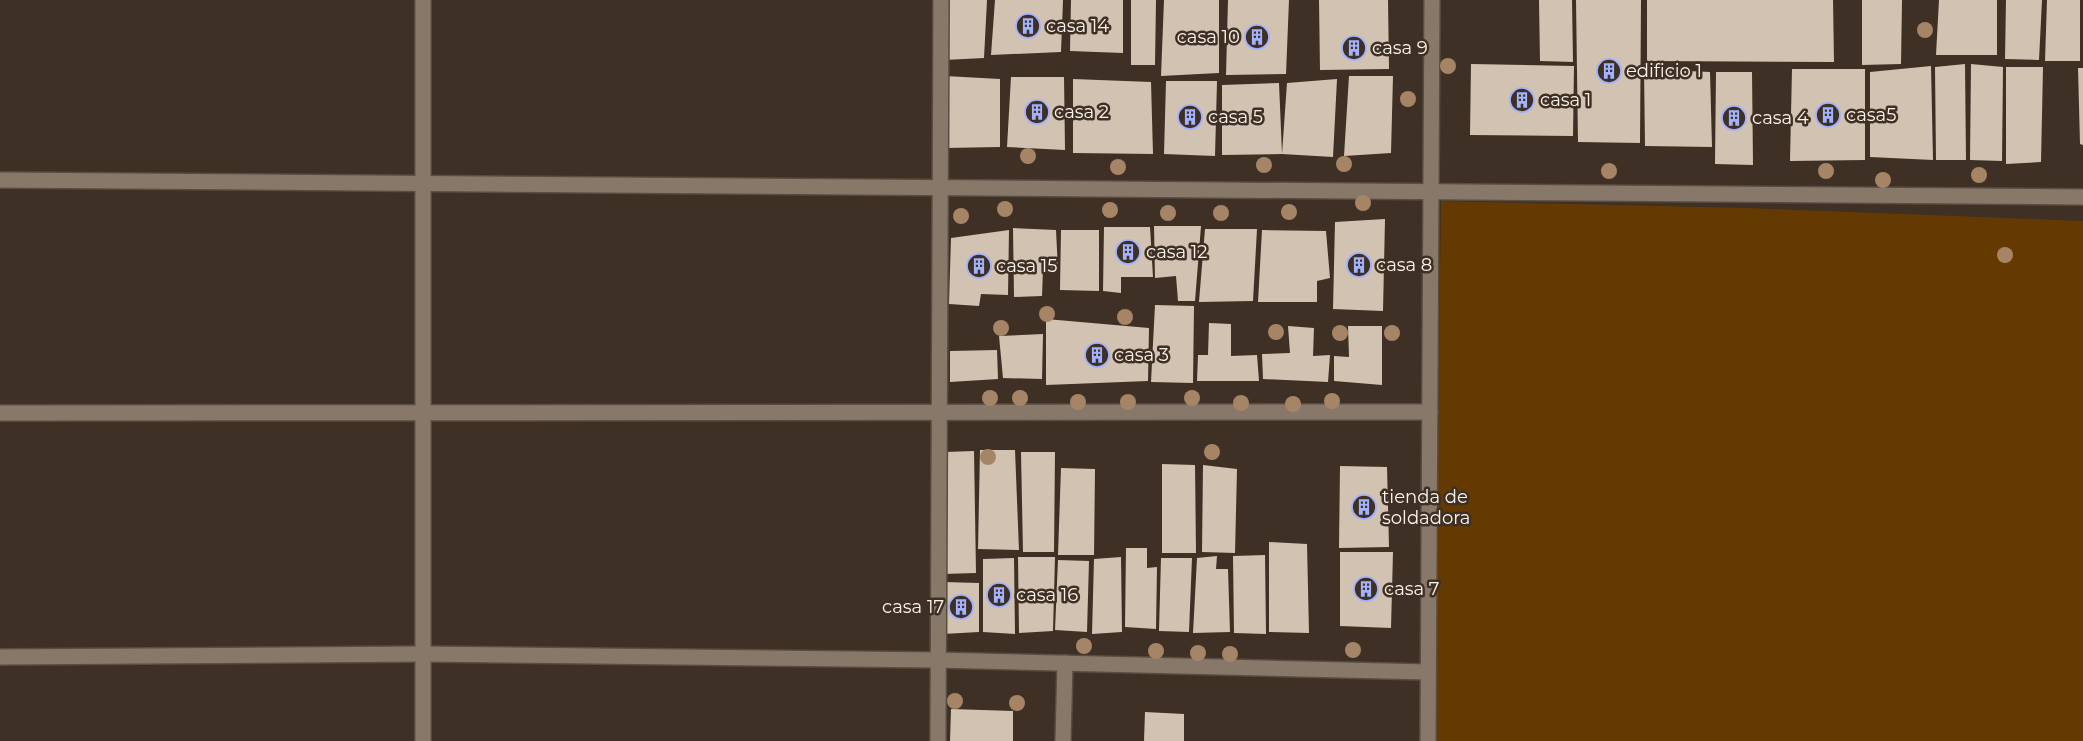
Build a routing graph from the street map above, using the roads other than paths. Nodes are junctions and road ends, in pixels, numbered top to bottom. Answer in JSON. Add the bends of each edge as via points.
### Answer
{"nodes":[{"id":1,"x":424,"y":0,"type":"edge"},
{"id":2,"x":941,"y":0,"type":"edge"},
{"id":3,"x":1432,"y":0,"type":"edge"},
{"id":4,"x":0,"y":180,"type":"edge"},
{"id":5,"x":425,"y":184,"type":"junction"},
{"id":6,"x":941,"y":188,"type":"junction"},
{"id":7,"x":1432,"y":193,"type":"junction"},
{"id":8,"x":2083,"y":197,"type":"edge"},
{"id":9,"x":1430,"y":412,"type":"junction"},
{"id":10,"x":0,"y":413,"type":"edge"},
{"id":11,"x":423,"y":413,"type":"junction"},
{"id":12,"x":939,"y":413,"type":"junction"},
{"id":13,"x":423,"y":654,"type":"junction"},
{"id":14,"x":0,"y":657,"type":"edge"},
{"id":15,"x":938,"y":660,"type":"junction"},
{"id":16,"x":1065,"y":663,"type":"junction"},
{"id":17,"x":1428,"y":672,"type":"junction"},
{"id":18,"x":423,"y":741,"type":"edge"},
{"id":19,"x":938,"y":741,"type":"edge"},
{"id":20,"x":1063,"y":741,"type":"edge"},
{"id":21,"x":1428,"y":741,"type":"edge"}],
"edges":[{"from":1,"to":5,"type":"street"},
{"from":2,"to":6,"type":"street"},
{"from":3,"to":7,"type":"street"},
{"from":4,"to":5,"type":"street"},
{"from":5,"to":6,"type":"street"},
{"from":5,"to":11,"type":"street"},
{"from":6,"to":7,"type":"street"},
{"from":6,"to":12,"type":"street"},
{"from":7,"to":8,"type":"street"},
{"from":7,"to":9,"type":"street"},
{"from":9,"to":12,"type":"street"},
{"from":9,"to":17,"type":"street"},
{"from":10,"to":11,"type":"street"},
{"from":11,"to":12,"type":"street"},
{"from":11,"to":13,"type":"street"},
{"from":12,"to":15,"type":"street"},
{"from":13,"to":14,"type":"street"},
{"from":13,"to":15,"type":"street"},
{"from":13,"to":18,"type":"street"},
{"from":15,"to":16,"type":"street"},
{"from":15,"to":19,"type":"street"},
{"from":16,"to":17,"type":"street"},
{"from":16,"to":20,"type":"street"},
{"from":17,"to":21,"type":"street"}]}
